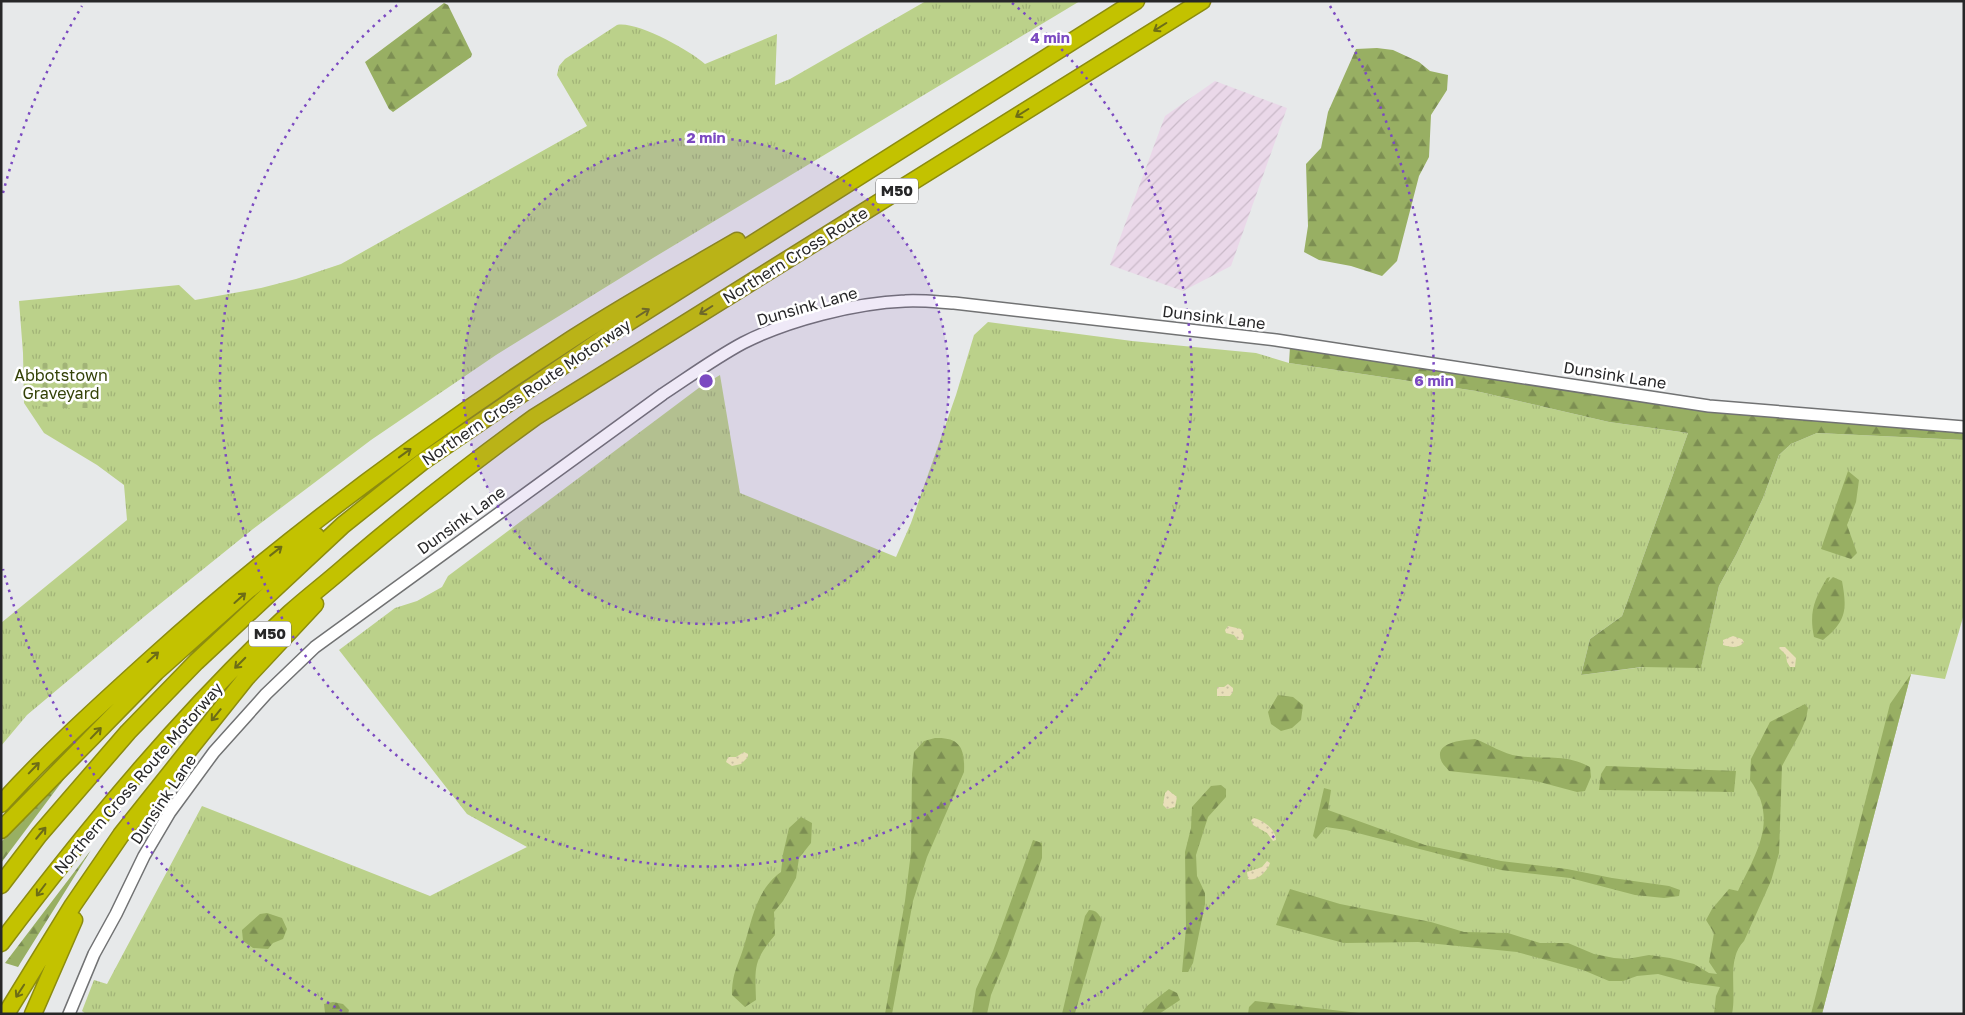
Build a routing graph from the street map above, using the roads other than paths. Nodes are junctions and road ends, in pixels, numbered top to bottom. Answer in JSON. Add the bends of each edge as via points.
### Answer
{"nodes":[{"id":1,"x":1136,"y":1,"type":"edge"},
{"id":2,"x":1202,"y":1,"type":"edge"},
{"id":3,"x":976,"y":102,"type":"junction"},
{"id":4,"x":602,"y":339,"type":"junction"},
{"id":5,"x":592,"y":382,"type":"junction"},
{"id":6,"x":1964,"y":427,"type":"edge"},
{"id":7,"x":1,"y":804,"type":"edge"},
{"id":8,"x":1,"y":830,"type":"edge"},
{"id":9,"x":1,"y":886,"type":"edge"},
{"id":10,"x":1,"y":943,"type":"edge"},
{"id":11,"x":42,"y":973,"type":"junction"},
{"id":12,"x":6,"y":1014,"type":"edge"},
{"id":13,"x":33,"y":1014,"type":"edge"},
{"id":14,"x":69,"y":1014,"type":"edge"}],
"edges":[{"from":1,"to":3,"type":"highway","name":"Northern Cross Route Motorway","number":"M50"},
{"from":2,"to":5,"type":"highway","name":"Northern Cross Route","number":"M50","one_way":true},
{"from":4,"to":3,"type":"highway","name":"Northern Cross Route Motorway","number":"M50","one_way":true},
{"from":7,"to":3,"type":"highway","one_way":true,"via":[[63,739],[190,623],[262,562],[409,450],[582,333],[665,282]]},
{"from":8,"to":4,"type":"highway","one_way":true,"via":[[156,672],[247,591],[418,458]]},
{"from":9,"to":4,"type":"highway","name":"Northern Cross Route Motorway","number":"M50","one_way":true,"via":[[39,835],[128,732],[196,662],[343,525],[422,462]]},
{"from":5,"to":10,"type":"highway","name":"Northern Cross Route Motorway","number":"M50","one_way":true,"via":[[535,417],[463,470],[291,613],[177,728],[132,779]]},
{"from":5,"to":11,"type":"highway","one_way":true,"via":[[394,536],[312,607],[246,678],[190,746],[82,904]]},
{"from":6,"to":14,"type":"street","name":"Dunsink Lane","via":[[1709,406],[1276,340],[954,302],[905,301],[861,306],[780,328],[712,361],[663,394],[315,647],[266,694],[214,752],[170,812],[94,954]]},
{"from":11,"to":12,"type":"highway","one_way":true},
{"from":11,"to":13,"type":"highway"}]}
